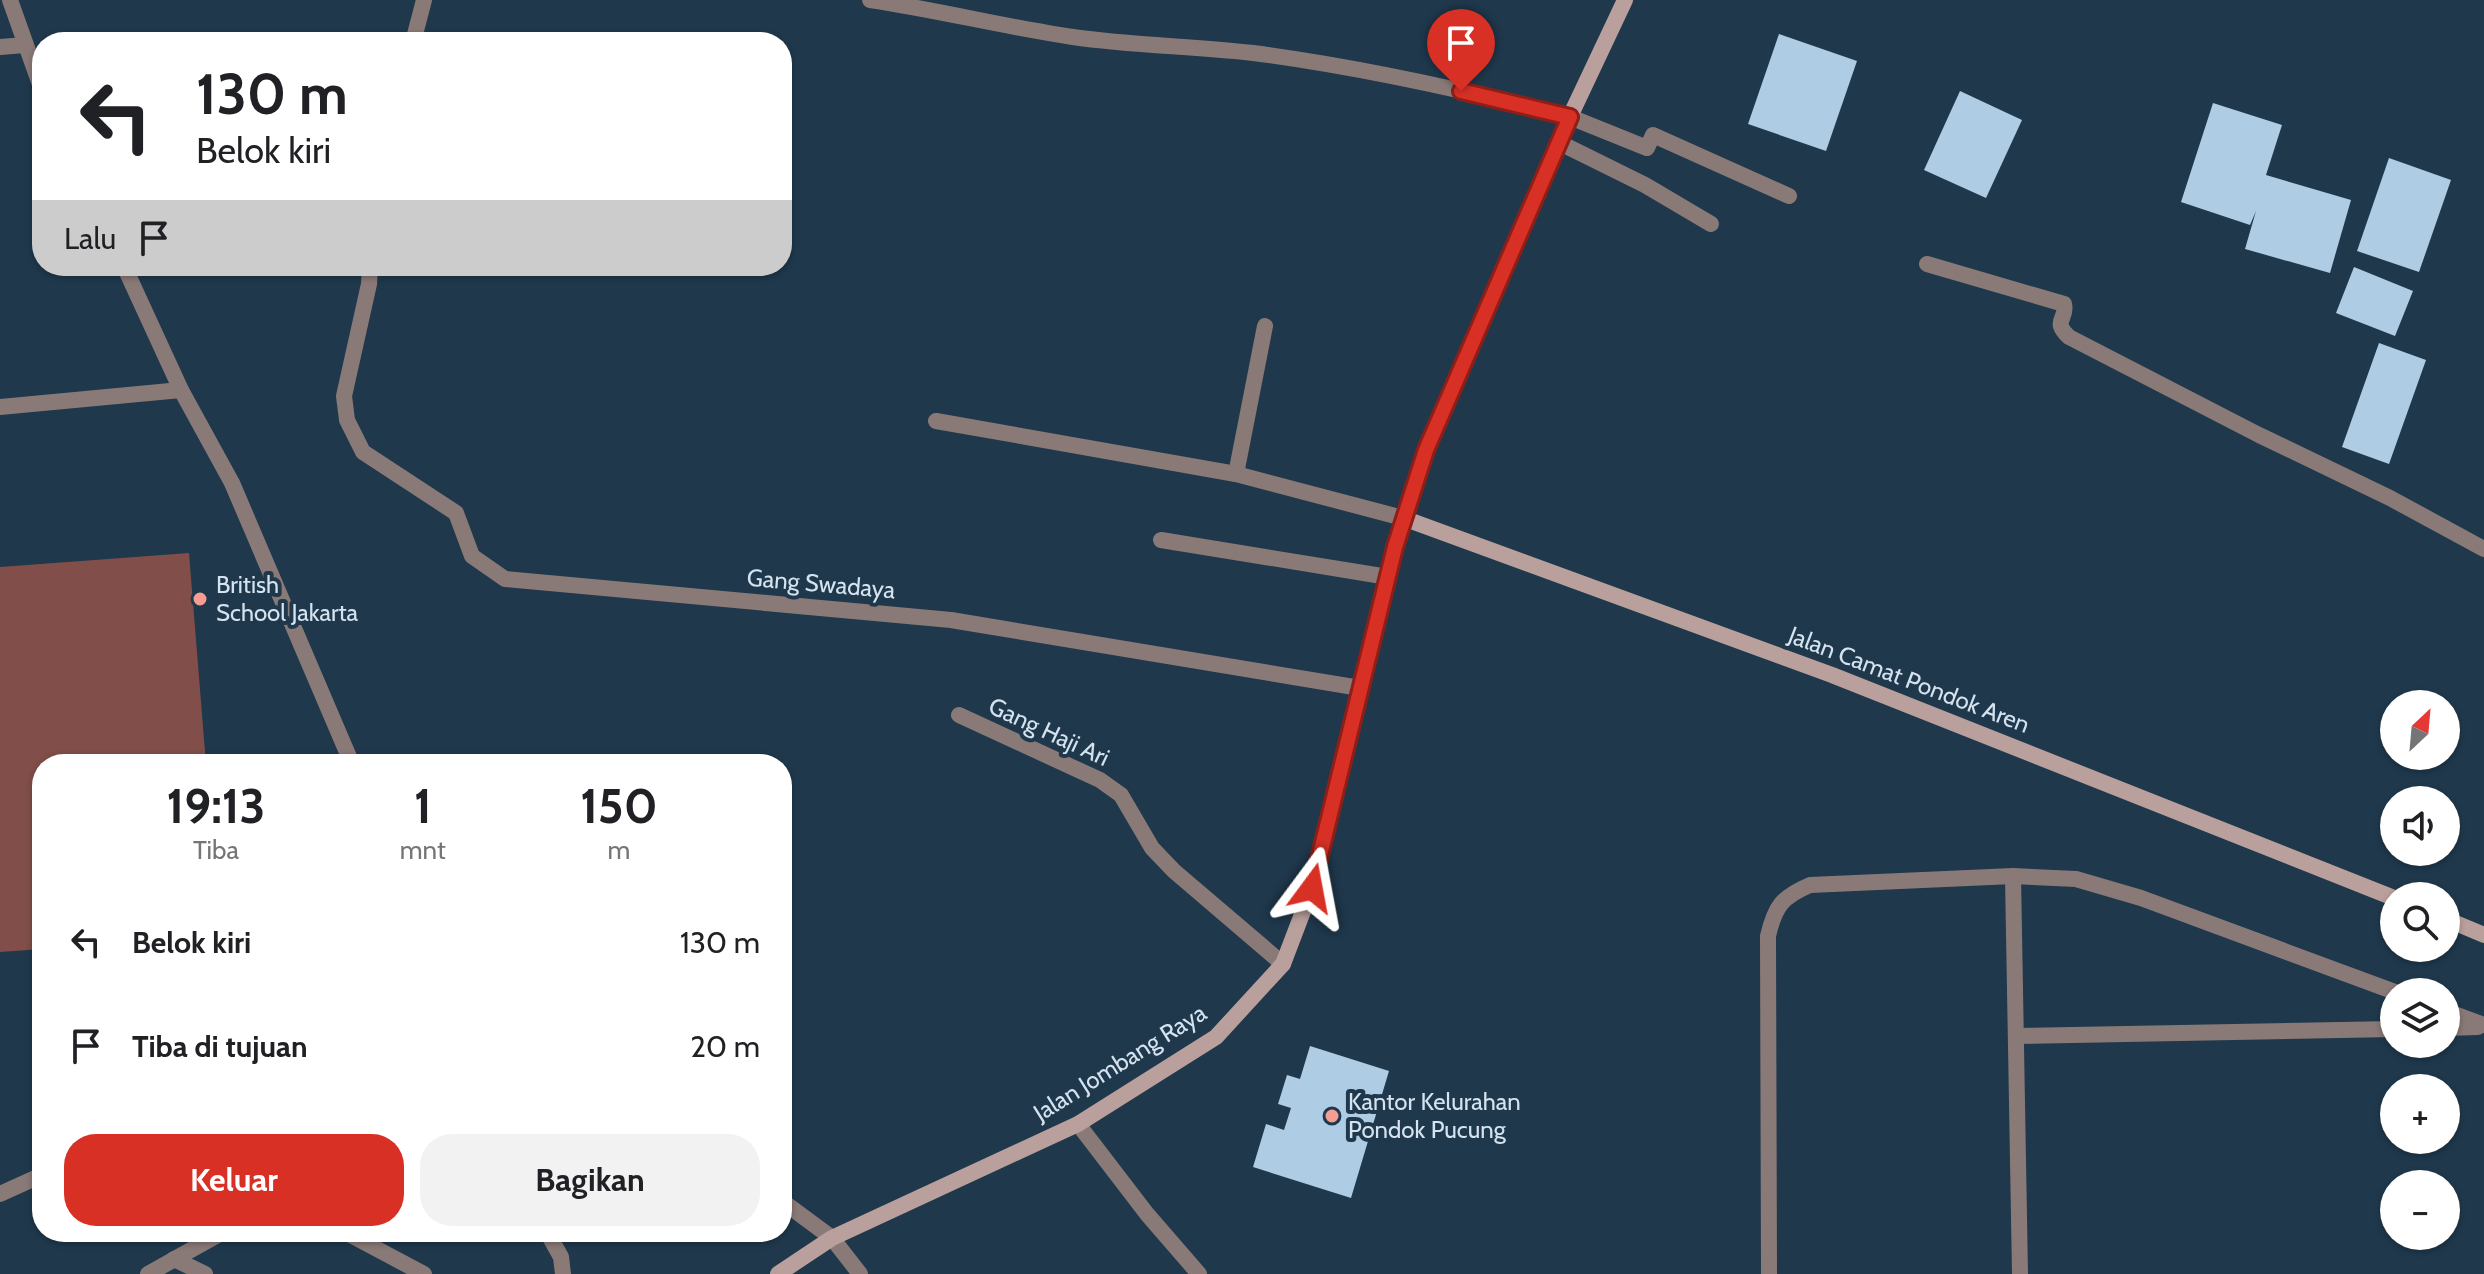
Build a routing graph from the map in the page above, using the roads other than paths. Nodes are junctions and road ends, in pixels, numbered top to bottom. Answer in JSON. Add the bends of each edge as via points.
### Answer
{"nodes":[{"id":1,"x":10,"y":0,"type":"edge"},
{"id":2,"x":424,"y":0,"type":"edge"},
{"id":3,"x":870,"y":0,"type":"edge"},
{"id":4,"x":1625,"y":0,"type":"edge"},
{"id":5,"x":416,"y":32,"type":"edge"},
{"id":6,"x":25,"y":45,"type":"junction"},
{"id":7,"x":0,"y":47,"type":"edge"},
{"id":8,"x":32,"y":64,"type":"edge"},
{"id":9,"x":1570,"y":117,"type":"junction"},
{"id":10,"x":1558,"y":142,"type":"junction"},
{"id":11,"x":1789,"y":196,"type":"dead end"},
{"id":12,"x":1711,"y":224,"type":"dead end"},
{"id":13,"x":1927,"y":264,"type":"dead end"},
{"id":14,"x":129,"y":276,"type":"edge"},
{"id":15,"x":369,"y":276,"type":"edge"},
{"id":16,"x":1265,"y":326,"type":"dead end"},
{"id":17,"x":181,"y":390,"type":"junction"},
{"id":18,"x":0,"y":407,"type":"edge"},
{"id":19,"x":936,"y":421,"type":"dead end"},
{"id":20,"x":1236,"y":474,"type":"junction"},
{"id":21,"x":1403,"y":518,"type":"junction"},
{"id":22,"x":1161,"y":540,"type":"dead end"},
{"id":23,"x":2484,"y":549,"type":"edge"},
{"id":24,"x":1388,"y":577,"type":"junction"},
{"id":25,"x":1360,"y":688,"type":"junction"},
{"id":26,"x":959,"y":715,"type":"dead end"},
{"id":27,"x":350,"y":754,"type":"edge"},
{"id":28,"x":2013,"y":876,"type":"junction"},
{"id":29,"x":2380,"y":892,"type":"edge"},
{"id":30,"x":2460,"y":925,"type":"edge"},
{"id":31,"x":2484,"y":935,"type":"edge"},
{"id":32,"x":1283,"y":964,"type":"junction"},
{"id":33,"x":2380,"y":986,"type":"edge"},
{"id":34,"x":2460,"y":1017,"type":"edge"},
{"id":35,"x":2484,"y":1026,"type":"edge"},
{"id":36,"x":2460,"y":1027,"type":"edge"},
{"id":37,"x":2380,"y":1029,"type":"edge"},
{"id":38,"x":2016,"y":1036,"type":"junction"},
{"id":39,"x":1078,"y":1124,"type":"junction"},
{"id":40,"x":32,"y":1180,"type":"edge"},
{"id":41,"x":0,"y":1194,"type":"edge"},
{"id":42,"x":792,"y":1208,"type":"edge"},
{"id":43,"x":832,"y":1238,"type":"junction"},
{"id":44,"x":205,"y":1242,"type":"edge"},
{"id":45,"x":364,"y":1242,"type":"edge"},
{"id":46,"x":553,"y":1242,"type":"edge"},
{"id":47,"x":174,"y":1259,"type":"junction"},
{"id":48,"x":148,"y":1274,"type":"edge"},
{"id":49,"x":205,"y":1274,"type":"edge"},
{"id":50,"x":424,"y":1274,"type":"edge"},
{"id":51,"x":563,"y":1274,"type":"edge"},
{"id":52,"x":778,"y":1274,"type":"edge"},
{"id":53,"x":860,"y":1274,"type":"edge"},
{"id":54,"x":1199,"y":1274,"type":"edge"},
{"id":55,"x":1769,"y":1274,"type":"edge"},
{"id":56,"x":2020,"y":1274,"type":"edge"}],
"edges":[{"from":1,"to":6,"type":"street"},
{"from":2,"to":5,"type":"street"},
{"from":3,"to":9,"type":"street","via":[[1073,37],[1260,54],[1370,72]]},
{"from":4,"to":9,"type":"main road","name":"Jalan Jombang Raya"},
{"from":6,"to":7,"type":"street"},
{"from":6,"to":8,"type":"street"},
{"from":9,"to":10,"type":"main road","name":"Jalan Jombang Raya"},
{"from":9,"to":11,"type":"street","via":[[1647,148],[1653,135]]},
{"from":10,"to":12,"type":"street"},
{"from":10,"to":21,"type":"main road","name":"Jalan Jombang Raya","via":[[1426,450]]},
{"from":13,"to":23,"type":"street","via":[[2064,304],[2059,322],[2069,337]]},
{"from":14,"to":17,"type":"street"},
{"from":15,"to":25,"type":"street","name":"Gang Swadaya","via":[[344,396],[347,420],[363,452],[456,513],[472,556],[505,579],[951,620]]},
{"from":16,"to":20,"type":"street"},
{"from":17,"to":18,"type":"street"},
{"from":17,"to":27,"type":"street","via":[[232,483]]},
{"from":19,"to":20,"type":"street"},
{"from":20,"to":21,"type":"street"},
{"from":21,"to":24,"type":"main road","name":"Jalan Jombang Raya"},
{"from":21,"to":29,"type":"main road","name":"Jalan Camat Pondok Aren","via":[[1832,675]]},
{"from":22,"to":24,"type":"street"},
{"from":24,"to":25,"type":"main road","name":"Jalan Jombang Raya"},
{"from":25,"to":32,"type":"main road","name":"Jalan Jombang Raya","via":[[1312,888]]},
{"from":26,"to":32,"type":"street","name":"Gang Haji Ari","via":[[1100,780],[1121,795],[1152,848],[1174,871]]},
{"from":28,"to":33,"type":"street","via":[[2076,879],[2141,898]]},
{"from":28,"to":38,"type":"street"},
{"from":28,"to":55,"type":"street","via":[[1810,885],[1788,895],[1774,913],[1768,936]]},
{"from":30,"to":31,"type":"main road"},
{"from":32,"to":39,"type":"main road","name":"Jalan Jombang Raya","via":[[1216,1037]]},
{"from":34,"to":35,"type":"street"},
{"from":35,"to":36,"type":"street"},
{"from":37,"to":38,"type":"street"},
{"from":38,"to":56,"type":"street"},
{"from":39,"to":43,"type":"main road","name":"Jalan Jombang Raya"},
{"from":39,"to":54,"type":"street"},
{"from":40,"to":41,"type":"street"},
{"from":42,"to":43,"type":"street"},
{"from":43,"to":52,"type":"main road","name":"Jalan Jombang Raya"},
{"from":43,"to":53,"type":"street"},
{"from":44,"to":47,"type":"street"},
{"from":45,"to":50,"type":"street"},
{"from":46,"to":51,"type":"street"},
{"from":47,"to":48,"type":"street"},
{"from":47,"to":49,"type":"street"}]}
